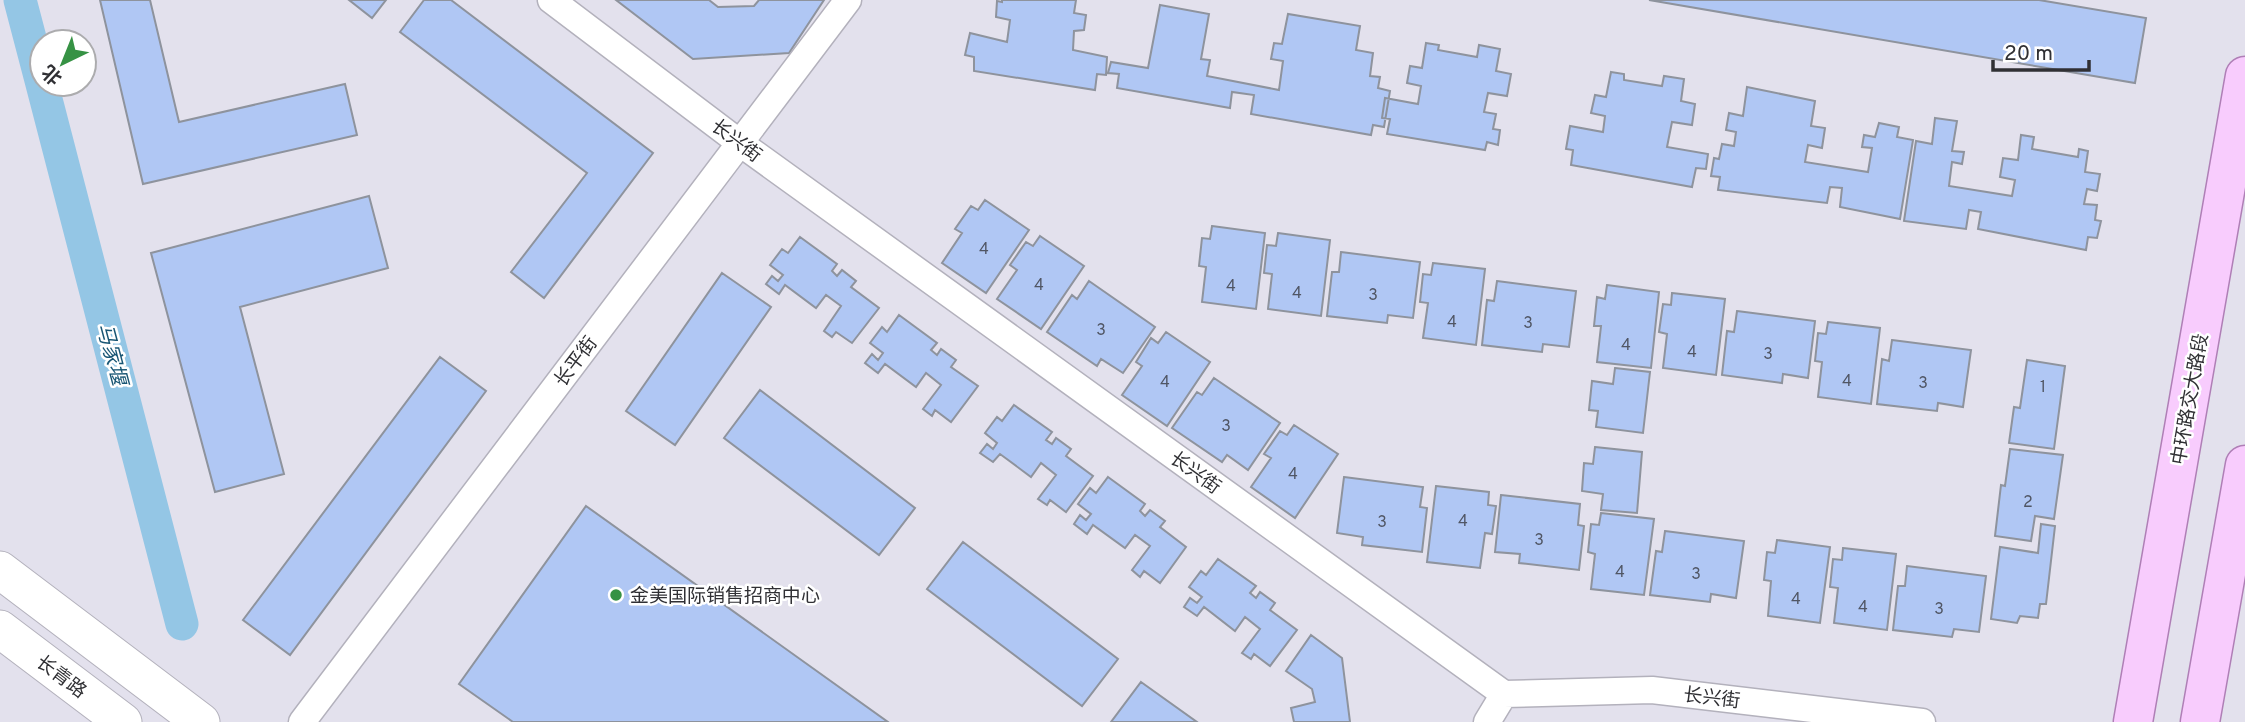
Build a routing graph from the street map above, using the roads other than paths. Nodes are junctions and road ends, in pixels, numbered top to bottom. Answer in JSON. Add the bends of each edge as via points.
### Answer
{"nodes":[{"id":1,"x":551,"y":0,"type":"edge"},
{"id":2,"x":848,"y":0,"type":"edge"},
{"id":3,"x":2245,"y":76,"type":"edge"},
{"id":4,"x":740,"y":143,"type":"junction"},
{"id":5,"x":2245,"y":465,"type":"edge"},
{"id":6,"x":0,"y":570,"type":"edge"},
{"id":7,"x":0,"y":629,"type":"edge"},
{"id":8,"x":1504,"y":694,"type":"junction"},
{"id":9,"x":123,"y":722,"type":"edge"},
{"id":10,"x":201,"y":722,"type":"edge"},
{"id":11,"x":302,"y":722,"type":"edge"},
{"id":12,"x":1487,"y":722,"type":"edge"},
{"id":13,"x":1922,"y":722,"type":"edge"},
{"id":14,"x":2133,"y":722,"type":"edge"},
{"id":15,"x":2200,"y":722,"type":"edge"}],
"edges":[{"from":1,"to":4,"type":"street","name":"长兴街"},
{"from":2,"to":4,"type":"street","name":"长平街"},
{"from":3,"to":14,"type":"main road","name":"中环路交大路段"},
{"from":4,"to":8,"type":"street","name":"长兴街"},
{"from":4,"to":11,"type":"street","name":"长平街"},
{"from":5,"to":15,"type":"main road"},
{"from":6,"to":10,"type":"main road"},
{"from":7,"to":9,"type":"main road","name":"长青路"},
{"from":8,"to":12,"type":"street"},
{"from":8,"to":13,"type":"street","name":"长兴街","via":[[1652,690]]}]}
